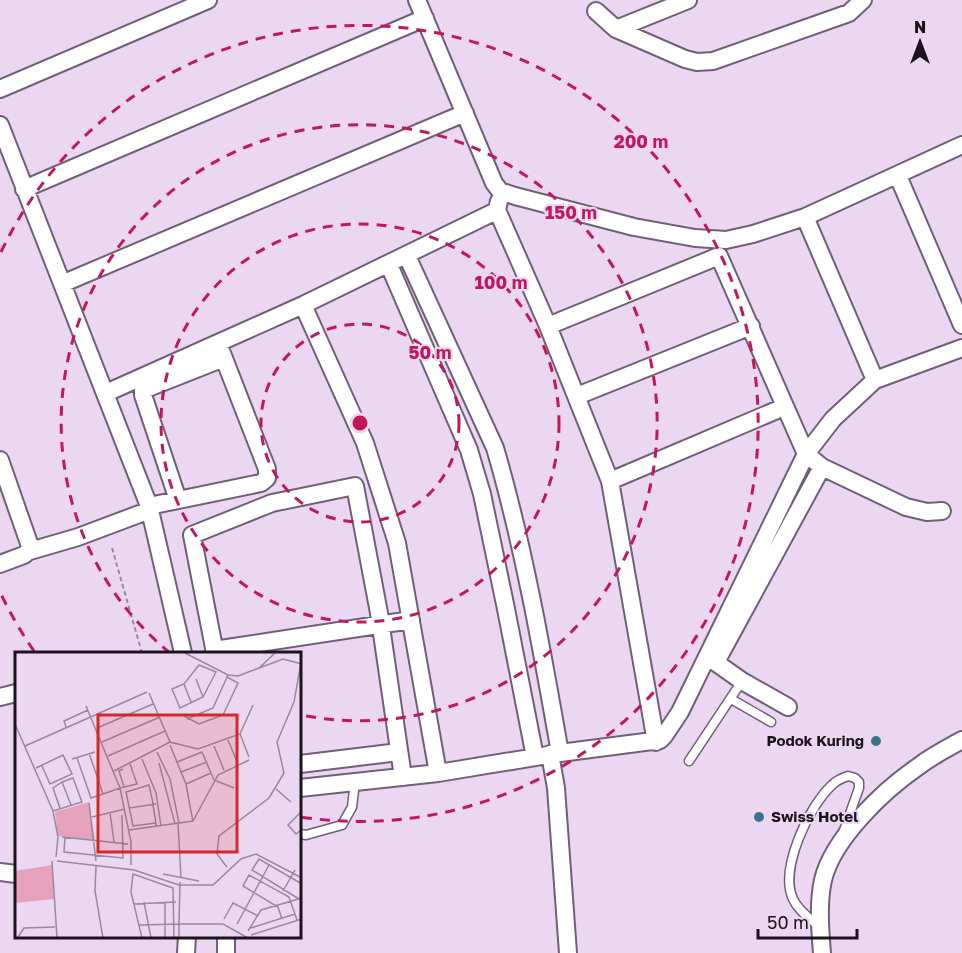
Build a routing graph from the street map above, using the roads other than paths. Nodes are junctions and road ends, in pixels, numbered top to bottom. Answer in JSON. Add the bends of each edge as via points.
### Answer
{"nodes":[{"id":1,"x":208,"y":0,"type":"edge"},
{"id":2,"x":417,"y":0,"type":"edge"},
{"id":3,"x":688,"y":0,"type":"edge"},
{"id":4,"x":863,"y":0,"type":"edge"},
{"id":5,"x":596,"y":10,"type":"dead end"},
{"id":6,"x":425,"y":18,"type":"junction"},
{"id":7,"x":616,"y":29,"type":"junction"},
{"id":8,"x":0,"y":89,"type":"edge"},
{"id":9,"x":465,"y":113,"type":"junction"},
{"id":10,"x":0,"y":125,"type":"edge"},
{"id":11,"x":962,"y":146,"type":"edge"},
{"id":12,"x":898,"y":176,"type":"junction"},
{"id":13,"x":24,"y":189,"type":"junction"},
{"id":14,"x":500,"y":191,"type":"junction"},
{"id":15,"x":497,"y":210,"type":"junction"},
{"id":16,"x":805,"y":217,"type":"junction"},
{"id":17,"x":406,"y":256,"type":"junction"},
{"id":18,"x":389,"y":265,"type":"junction"},
{"id":19,"x":64,"y":283,"type":"junction"},
{"id":20,"x":303,"y":305,"type":"junction"},
{"id":21,"x":962,"y":325,"type":"edge"},
{"id":22,"x":548,"y":326,"type":"junction"},
{"id":23,"x":751,"y":326,"type":"junction"},
{"id":24,"x":962,"y":348,"type":"edge"},
{"id":25,"x":221,"y":350,"type":"junction"},
{"id":26,"x":875,"y":380,"type":"junction"},
{"id":27,"x":106,"y":393,"type":"junction"},
{"id":28,"x":577,"y":396,"type":"junction"},
{"id":29,"x":784,"y":407,"type":"junction"},
{"id":30,"x":806,"y":454,"type":"junction"},
{"id":31,"x":0,"y":459,"type":"edge"},
{"id":32,"x":822,"y":467,"type":"junction"},
{"id":33,"x":610,"y":481,"type":"junction"},
{"id":34,"x":178,"y":500,"type":"junction"},
{"id":35,"x":150,"y":508,"type":"junction"},
{"id":36,"x":942,"y":511,"type":"dead end"},
{"id":37,"x":30,"y":551,"type":"junction"},
{"id":38,"x":0,"y":564,"type":"edge"},
{"id":39,"x":411,"y":620,"type":"junction"},
{"id":40,"x":380,"y":624,"type":"junction"},
{"id":41,"x":181,"y":652,"type":"edge"},
{"id":42,"x":214,"y":652,"type":"edge"},
{"id":43,"x":711,"y":659,"type":"junction"},
{"id":44,"x":742,"y":681,"type":"junction"},
{"id":45,"x":15,"y":693,"type":"edge"},
{"id":46,"x":0,"y":697,"type":"edge"},
{"id":47,"x":731,"y":699,"type":"junction"},
{"id":48,"x":788,"y":707,"type":"dead end"},
{"id":49,"x":771,"y":722,"type":"dead end"},
{"id":50,"x":962,"y":740,"type":"edge"},
{"id":51,"x":656,"y":742,"type":"junction"},
{"id":52,"x":399,"y":752,"type":"junction"},
{"id":53,"x":548,"y":755,"type":"junction"},
{"id":54,"x":355,"y":757,"type":"junction"},
{"id":55,"x":689,"y":761,"type":"dead end"},
{"id":56,"x":302,"y":764,"type":"edge"},
{"id":57,"x":438,"y":773,"type":"junction"},
{"id":58,"x":403,"y":777,"type":"junction"},
{"id":59,"x":355,"y":782,"type":"junction"},
{"id":60,"x":302,"y":788,"type":"edge"},
{"id":61,"x":302,"y":834,"type":"edge"},
{"id":62,"x":839,"y":845,"type":"junction"},
{"id":63,"x":0,"y":872,"type":"edge"},
{"id":64,"x":15,"y":874,"type":"edge"},
{"id":65,"x":821,"y":929,"type":"junction"},
{"id":66,"x":187,"y":938,"type":"edge"},
{"id":67,"x":186,"y":953,"type":"edge"},
{"id":68,"x":568,"y":953,"type":"edge"},
{"id":69,"x":822,"y":953,"type":"edge"}],
"edges":[{"from":1,"to":8,"type":"street"},
{"from":2,"to":6,"type":"street"},
{"from":3,"to":7,"type":"street"},
{"from":4,"to":7,"type":"street","via":[[849,13],[713,61],[685,59]]},
{"from":5,"to":7,"type":"street"},
{"from":6,"to":9,"type":"street"},
{"from":6,"to":13,"type":"street"},
{"from":9,"to":14,"type":"street"},
{"from":9,"to":19,"type":"street"},
{"from":10,"to":13,"type":"street"},
{"from":11,"to":12,"type":"street"},
{"from":12,"to":16,"type":"street"},
{"from":12,"to":21,"type":"street"},
{"from":13,"to":19,"type":"street"},
{"from":14,"to":15,"type":"street"},
{"from":14,"to":16,"type":"street","via":[[634,227],[712,240],[753,234]]},
{"from":15,"to":17,"type":"street"},
{"from":15,"to":22,"type":"street"},
{"from":16,"to":26,"type":"street"},
{"from":17,"to":18,"type":"street"},
{"from":17,"to":53,"type":"street","via":[[495,448],[530,594]]},
{"from":18,"to":20,"type":"street"},
{"from":18,"to":53,"type":"street","via":[[469,450]]},
{"from":19,"to":27,"type":"street"},
{"from":20,"to":25,"type":"street"},
{"from":20,"to":39,"type":"street","via":[[378,477],[398,543]]},
{"from":22,"to":23,"type":"street","via":[[719,256]]},
{"from":22,"to":28,"type":"street"},
{"from":23,"to":28,"type":"street"},
{"from":23,"to":29,"type":"street"},
{"from":24,"to":26,"type":"street"},
{"from":25,"to":27,"type":"street"},
{"from":25,"to":34,"type":"street","via":[[143,390]]},
{"from":25,"to":34,"type":"street","via":[[268,475],[261,483]]},
{"from":26,"to":30,"type":"street","via":[[833,419]]},
{"from":27,"to":35,"type":"street"},
{"from":28,"to":33,"type":"street"},
{"from":29,"to":30,"type":"street"},
{"from":29,"to":33,"type":"street"},
{"from":30,"to":32,"type":"street"},
{"from":30,"to":43,"type":"street"},
{"from":31,"to":37,"type":"street"},
{"from":32,"to":36,"type":"street","via":[[917,511]]},
{"from":32,"to":43,"type":"street"},
{"from":33,"to":51,"type":"street"},
{"from":34,"to":35,"type":"street"},
{"from":35,"to":37,"type":"street","via":[[78,537]]},
{"from":35,"to":41,"type":"street"},
{"from":37,"to":38,"type":"street"},
{"from":39,"to":40,"type":"street"},
{"from":39,"to":57,"type":"street"},
{"from":40,"to":42,"type":"street"},
{"from":40,"to":42,"type":"street","via":[[355,486],[272,503],[192,535]]},
{"from":40,"to":52,"type":"street"},
{"from":43,"to":44,"type":"street"},
{"from":43,"to":51,"type":"street","via":[[680,712]]},
{"from":44,"to":47,"type":"lane"},
{"from":44,"to":48,"type":"street"},
{"from":45,"to":46,"type":"street"},
{"from":47,"to":49,"type":"lane"},
{"from":47,"to":55,"type":"lane"},
{"from":50,"to":62,"type":"street","via":[[897,782]]},
{"from":51,"to":53,"type":"street"},
{"from":52,"to":54,"type":"street"},
{"from":52,"to":58,"type":"street"},
{"from":53,"to":57,"type":"street"},
{"from":53,"to":68,"type":"street","via":[[556,788]]},
{"from":54,"to":56,"type":"street"},
{"from":54,"to":59,"type":"street"},
{"from":57,"to":58,"type":"street"},
{"from":58,"to":59,"type":"street"},
{"from":59,"to":60,"type":"street"},
{"from":59,"to":61,"type":"lane","via":[[352,807],[342,825]]},
{"from":62,"to":65,"type":"street","via":[[824,879]]},
{"from":62,"to":65,"type":"lane","via":[[859,788],[859,782],[848,776],[831,786],[814,807],[799,837],[791,871],[792,898]]},
{"from":63,"to":64,"type":"street"},
{"from":65,"to":69,"type":"street"},
{"from":66,"to":67,"type":"street"}]}
